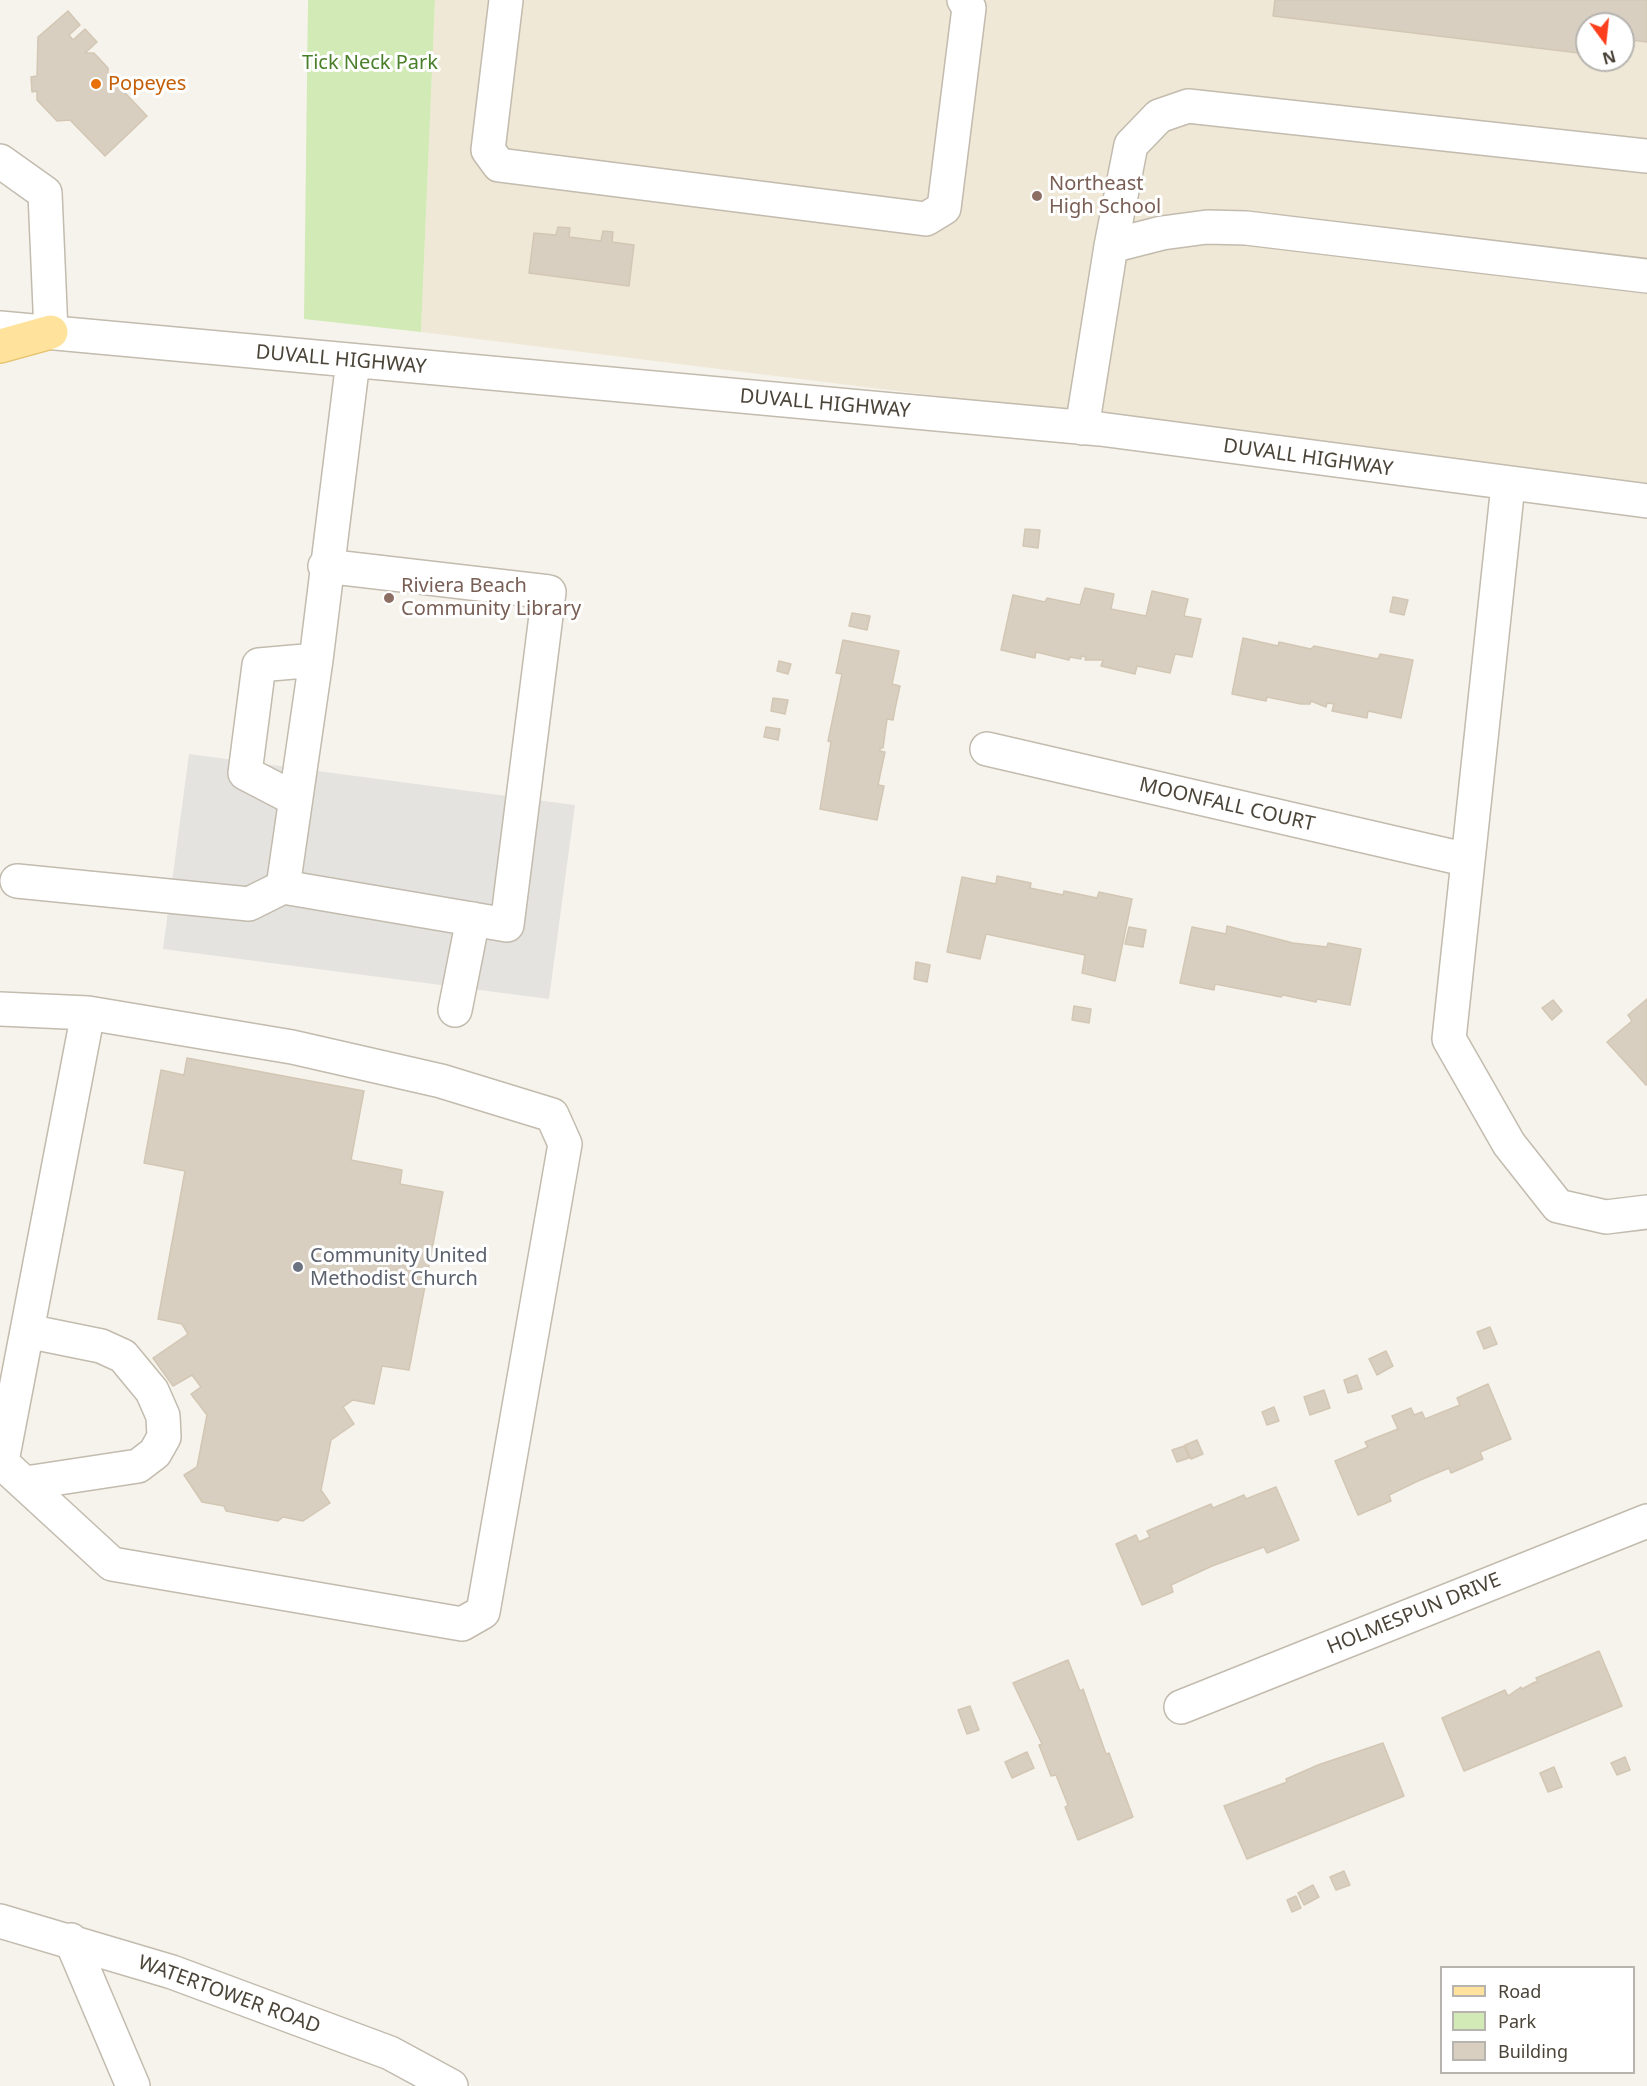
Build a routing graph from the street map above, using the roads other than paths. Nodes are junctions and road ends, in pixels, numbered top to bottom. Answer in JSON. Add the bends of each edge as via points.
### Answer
{"nodes":[{"id":1,"x":506,"y":0,"type":"edge"},
{"id":2,"x":964,"y":0,"type":"edge"},
{"id":3,"x":1647,"y":156,"type":"edge"},
{"id":4,"x":0,"y":161,"type":"edge"},
{"id":5,"x":1111,"y":246,"type":"junction"},
{"id":6,"x":1647,"y":276,"type":"edge"},
{"id":7,"x":0,"y":328,"type":"edge"},
{"id":8,"x":51,"y":332,"type":"junction"},
{"id":9,"x":0,"y":346,"type":"edge"},
{"id":10,"x":353,"y":361,"type":"junction"},
{"id":11,"x":1082,"y":428,"type":"junction"},
{"id":12,"x":1508,"y":485,"type":"junction"},
{"id":13,"x":1647,"y":501,"type":"edge"},
{"id":14,"x":325,"y":566,"type":"junction"},
{"id":15,"x":316,"y":660,"type":"junction"},
{"id":16,"x":987,"y":749,"type":"dead end"},
{"id":17,"x":295,"y":799,"type":"junction"},
{"id":18,"x":1468,"y":860,"type":"junction"},
{"id":19,"x":17,"y":881,"type":"dead end"},
{"id":20,"x":283,"y":887,"type":"junction"},
{"id":21,"x":473,"y":919,"type":"junction"},
{"id":22,"x":0,"y":1009,"type":"edge"},
{"id":23,"x":455,"y":1010,"type":"dead end"},
{"id":24,"x":88,"y":1013,"type":"junction"},
{"id":25,"x":1647,"y":1212,"type":"edge"},
{"id":26,"x":27,"y":1331,"type":"junction"},
{"id":27,"x":9,"y":1468,"type":"edge"},
{"id":28,"x":1647,"y":1521,"type":"edge"},
{"id":29,"x":1181,"y":1707,"type":"dead end"},
{"id":30,"x":0,"y":1921,"type":"edge"},
{"id":31,"x":71,"y":1940,"type":"junction"},
{"id":32,"x":133,"y":2086,"type":"edge"},
{"id":33,"x":451,"y":2086,"type":"edge"}],
"edges":[{"from":1,"to":2,"type":"street","via":[[488,150],[499,165],[927,219],[944,208],[969,8]]},
{"from":3,"to":5,"type":"street","via":[[1188,106],[1159,116],[1131,145]]},
{"from":4,"to":8,"type":"street","via":[[45,193]]},
{"from":5,"to":6,"type":"street","via":[[1184,230],[1246,228]]},
{"from":5,"to":11,"type":"street"},
{"from":7,"to":8,"type":"street","name":"DUVALL HIGHWAY"},
{"from":8,"to":9,"type":"main road"},
{"from":8,"to":10,"type":"street","name":"DUVALL HIGHWAY"},
{"from":10,"to":11,"type":"street","name":"DUVALL HIGHWAY"},
{"from":10,"to":14,"type":"street"},
{"from":11,"to":12,"type":"street","name":"DUVALL HIGHWAY"},
{"from":12,"to":13,"type":"street","name":"DUVALL HIGHWAY"},
{"from":12,"to":18,"type":"street"},
{"from":14,"to":15,"type":"street"},
{"from":14,"to":21,"type":"street","via":[[549,592],[507,925]]},
{"from":15,"to":17,"type":"street"},
{"from":15,"to":17,"type":"street","via":[[259,665],[245,773]]},
{"from":16,"to":18,"type":"street","name":"MOONFALL COURT"},
{"from":17,"to":20,"type":"street"},
{"from":18,"to":25,"type":"street","via":[[1449,1039],[1509,1144],[1558,1206],[1606,1217]]},
{"from":19,"to":20,"type":"street","via":[[249,904]]},
{"from":20,"to":21,"type":"street"},
{"from":21,"to":23,"type":"street"},
{"from":22,"to":24,"type":"street"},
{"from":24,"to":26,"type":"street"},
{"from":24,"to":27,"type":"street","via":[[292,1047],[441,1080],[552,1115],[565,1144],[483,1612],[462,1624],[112,1564]]},
{"from":26,"to":27,"type":"street"},
{"from":26,"to":27,"type":"street","via":[[100,1346],[123,1356],[152,1391],[163,1416],[164,1437],[155,1453],[138,1466]]},
{"from":28,"to":29,"type":"street","name":"HOLMESPUN DRIVE"},
{"from":30,"to":31,"type":"street","name":"WATERTOWER ROAD"},
{"from":31,"to":32,"type":"street"},
{"from":31,"to":33,"type":"street","name":"WATERTOWER ROAD","via":[[172,1972],[390,2053]]}]}
